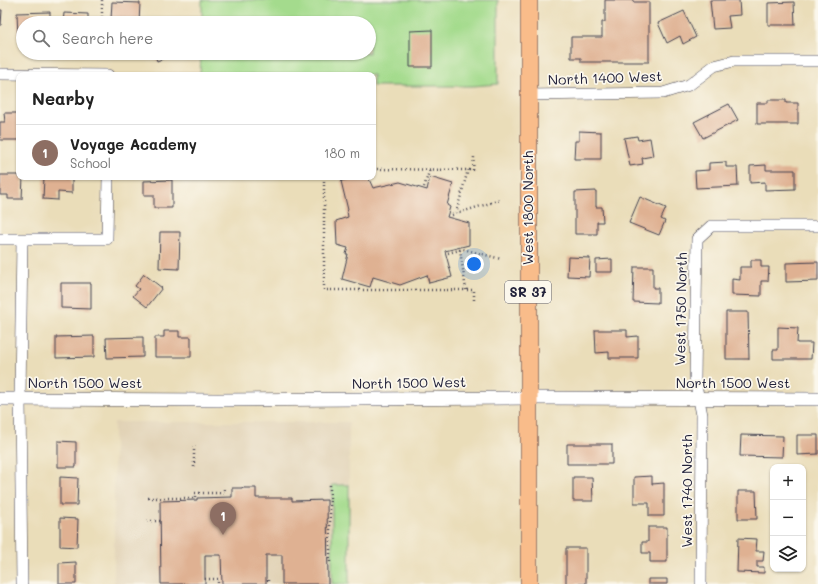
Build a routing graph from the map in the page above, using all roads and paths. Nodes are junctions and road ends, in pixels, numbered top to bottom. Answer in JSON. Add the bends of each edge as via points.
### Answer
{"nodes":[{"id":1,"x":102,"y":0,"type":"edge"},
{"id":2,"x":529,"y":0,"type":"edge"},
{"id":3,"x":102,"y":16,"type":"edge"},
{"id":4,"x":818,"y":61,"type":"edge"},
{"id":5,"x":0,"y":74,"type":"edge"},
{"id":6,"x":16,"y":74,"type":"edge"},
{"id":7,"x":529,"y":95,"type":"junction"},
{"id":8,"x":474,"y":157,"type":"dead end"},
{"id":9,"x":376,"y":169,"type":"edge"},
{"id":10,"x":430,"y":169,"type":"junction"},
{"id":11,"x":468,"y":170,"type":"junction"},
{"id":12,"x":108,"y":180,"type":"edge"},
{"id":13,"x":324,"y":180,"type":"edge"},
{"id":14,"x":424,"y":187,"type":"dead end"},
{"id":15,"x":500,"y":200,"type":"dead end"},
{"id":16,"x":456,"y":214,"type":"junction"},
{"id":17,"x":452,"y":215,"type":"dead end"},
{"id":18,"x":818,"y":226,"type":"edge"},
{"id":19,"x":0,"y":239,"type":"edge"},
{"id":20,"x":22,"y":240,"type":"junction"},
{"id":21,"x":460,"y":250,"type":"junction"},
{"id":22,"x":448,"y":253,"type":"dead end"},
{"id":23,"x":501,"y":259,"type":"dead end"},
{"id":24,"x":466,"y":290,"type":"junction"},
{"id":25,"x":474,"y":303,"type":"dead end"},
{"id":26,"x":529,"y":398,"type":"junction"},
{"id":27,"x":0,"y":399,"type":"edge"},
{"id":28,"x":20,"y":399,"type":"junction"},
{"id":29,"x":698,"y":399,"type":"junction"},
{"id":30,"x":818,"y":399,"type":"edge"},
{"id":31,"x":194,"y":446,"type":"dead end"},
{"id":32,"x":194,"y":467,"type":"dead end"},
{"id":33,"x":330,"y":485,"type":"dead end"},
{"id":34,"x":224,"y":486,"type":"dead end"},
{"id":35,"x":148,"y":498,"type":"dead end"},
{"id":36,"x":147,"y":521,"type":"dead end"},
{"id":37,"x":160,"y":521,"type":"dead end"},
{"id":38,"x":330,"y":562,"type":"dead end"},
{"id":39,"x":205,"y":579,"type":"dead end"},
{"id":40,"x":22,"y":584,"type":"edge"},
{"id":41,"x":218,"y":584,"type":"edge"},
{"id":42,"x":529,"y":584,"type":"edge"},
{"id":43,"x":701,"y":584,"type":"edge"}],
"edges":[{"from":1,"to":3,"type":"path"},
{"from":2,"to":7,"type":"main road","name":"West 1800 North","number":"SR 37"},
{"from":4,"to":7,"type":"street","name":"North 1400 West","via":[[728,62],[714,66],[689,85],[663,93]]},
{"from":5,"to":6,"type":"street"},
{"from":7,"to":26,"type":"main road","name":"West 1800 North","number":"SR 37"},
{"from":8,"to":11,"type":"path","via":[[473,170]]},
{"from":9,"to":10,"type":"path"},
{"from":10,"to":11,"type":"path"},
{"from":10,"to":14,"type":"path"},
{"from":11,"to":16,"type":"path"},
{"from":12,"to":20,"type":"street","via":[[107,239]]},
{"from":13,"to":24,"type":"path","via":[[324,290]]},
{"from":15,"to":16,"type":"path"},
{"from":16,"to":17,"type":"path"},
{"from":18,"to":29,"type":"street","name":"West 1750 North","via":[[711,226],[697,239],[695,380]]},
{"from":19,"to":20,"type":"street"},
{"from":20,"to":28,"type":"street"},
{"from":21,"to":22,"type":"path"},
{"from":21,"to":23,"type":"path"},
{"from":21,"to":24,"type":"path"},
{"from":24,"to":25,"type":"path","via":[[474,290]]},
{"from":26,"to":28,"type":"street","name":"North 1500 West"},
{"from":26,"to":29,"type":"street","name":"North 1500 West"},
{"from":26,"to":42,"type":"main road","name":"West 1800 North","number":"SR 37"},
{"from":27,"to":28,"type":"street","name":"North 1500 West"},
{"from":28,"to":40,"type":"street"},
{"from":29,"to":30,"type":"street","name":"North 1500 West"},
{"from":29,"to":43,"type":"street","name":"West 1740 North","via":[[702,415]]},
{"from":31,"to":32,"type":"path"},
{"from":33,"to":38,"type":"path"},
{"from":34,"to":35,"type":"path","via":[[224,493],[195,493],[195,498]]},
{"from":36,"to":37,"type":"path"},
{"from":39,"to":41,"type":"path","via":[[218,579]]}]}
